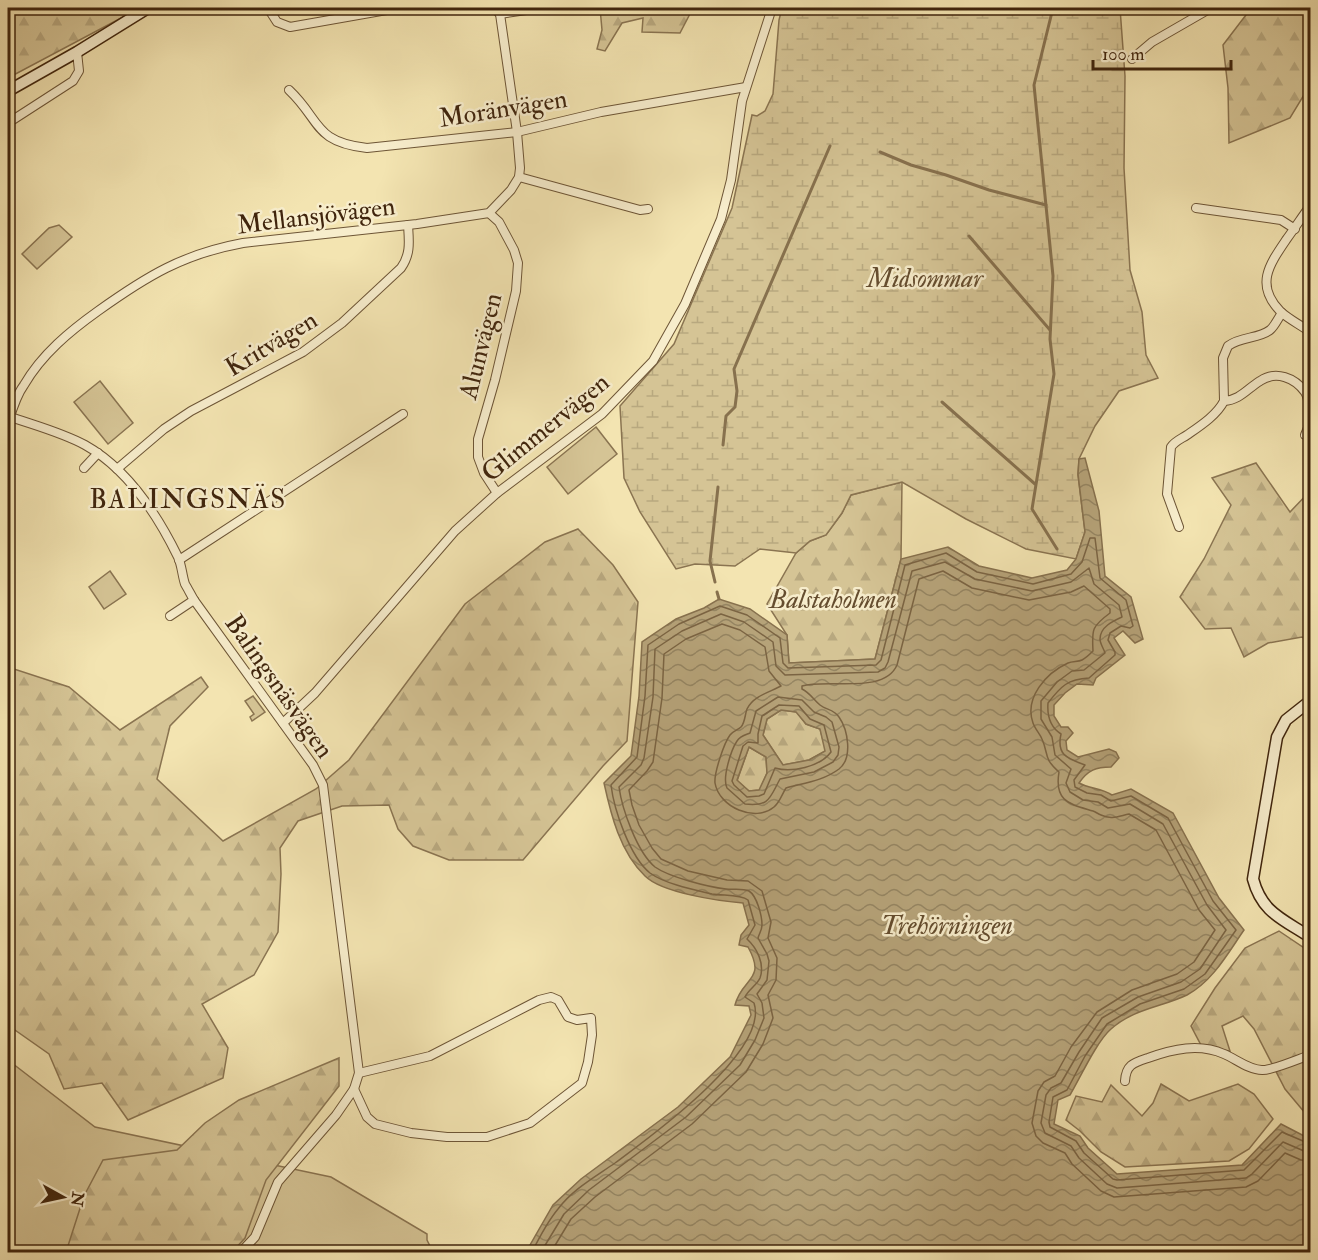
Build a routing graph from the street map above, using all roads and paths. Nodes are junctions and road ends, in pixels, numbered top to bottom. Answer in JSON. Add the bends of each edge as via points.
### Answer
{"nodes":[{"id":1,"x":148,"y":8,"type":"edge"},
{"id":2,"x":268,"y":8,"type":"edge"},
{"id":3,"x":398,"y":8,"type":"edge"},
{"id":4,"x":540,"y":8,"type":"edge"},
{"id":5,"x":772,"y":8,"type":"edge"},
{"id":6,"x":1211,"y":8,"type":"edge"},
{"id":7,"x":497,"y":11,"type":"edge"},
{"id":8,"x":77,"y":52,"type":"junction"},
{"id":9,"x":1132,"y":59,"type":"dead end"},
{"id":10,"x":746,"y":87,"type":"junction"},
{"id":11,"x":289,"y":90,"type":"dead end"},
{"id":12,"x":8,"y":91,"type":"edge"},
{"id":13,"x":8,"y":123,"type":"edge"},
{"id":14,"x":517,"y":132,"type":"junction"},
{"id":15,"x":519,"y":177,"type":"junction"},
{"id":16,"x":1311,"y":206,"type":"edge"},
{"id":17,"x":1196,"y":208,"type":"dead end"},
{"id":18,"x":648,"y":210,"type":"dead end"},
{"id":19,"x":489,"y":213,"type":"junction"},
{"id":20,"x":408,"y":225,"type":"junction"},
{"id":21,"x":1295,"y":229,"type":"junction"},
{"id":22,"x":1282,"y":313,"type":"junction"},
{"id":23,"x":1311,"y":332,"type":"edge"},
{"id":24,"x":1224,"y":401,"type":"junction"},
{"id":25,"x":403,"y":414,"type":"dead end"},
{"id":26,"x":1311,"y":415,"type":"edge"},
{"id":27,"x":8,"y":418,"type":"edge"},
{"id":28,"x":1311,"y":423,"type":"edge"},
{"id":29,"x":1305,"y":435,"type":"dead end"},
{"id":30,"x":98,"y":453,"type":"junction"},
{"id":31,"x":84,"y":468,"type":"dead end"},
{"id":32,"x":117,"y":469,"type":"junction"},
{"id":33,"x":497,"y":493,"type":"junction"},
{"id":34,"x":1179,"y":527,"type":"dead end"},
{"id":35,"x":179,"y":560,"type":"junction"},
{"id":36,"x":194,"y":600,"type":"junction"},
{"id":37,"x":170,"y":616,"type":"dead end"},
{"id":38,"x":1311,"y":701,"type":"edge"},
{"id":39,"x":283,"y":723,"type":"junction"},
{"id":40,"x":1311,"y":937,"type":"edge"},
{"id":41,"x":1311,"y":1055,"type":"edge"},
{"id":42,"x":359,"y":1073,"type":"junction"},
{"id":43,"x":1125,"y":1081,"type":"dead end"},
{"id":44,"x":354,"y":1089,"type":"junction"},
{"id":45,"x":241,"y":1252,"type":"edge"}],
"edges":[{"from":1,"to":8,"type":"street"},
{"from":2,"to":3,"type":"street","via":[[277,22],[290,27]]},
{"from":4,"to":7,"type":"street"},
{"from":5,"to":10,"type":"street","name":"Glimmervägen"},
{"from":6,"to":9,"type":"street","via":[[1152,42]]},
{"from":7,"to":14,"type":"street"},
{"from":8,"to":12,"type":"street"},
{"from":8,"to":13,"type":"street","via":[[79,71],[73,81]]},
{"from":10,"to":14,"type":"street","name":"Moränvägen","via":[[601,112]]},
{"from":10,"to":33,"type":"street","name":"Glimmervägen","via":[[731,180],[720,219],[686,304],[653,361],[602,414]]},
{"from":11,"to":14,"type":"street","name":"Moränvägen","via":[[324,134],[351,146],[367,148]]},
{"from":14,"to":15,"type":"street"},
{"from":15,"to":18,"type":"street"},
{"from":15,"to":19,"type":"street"},
{"from":16,"to":21,"type":"street"},
{"from":17,"to":21,"type":"street","via":[[1281,220]]},
{"from":19,"to":20,"type":"street","name":"Mellansjövägen"},
{"from":19,"to":33,"type":"street","name":"Alunvägen","via":[[502,227],[518,263],[513,302],[478,439],[477,457]]},
{"from":20,"to":27,"type":"street","name":"Mellansjövägen","via":[[217,248],[146,277],[47,353],[25,382]]},
{"from":20,"to":32,"type":"street","name":"Kritvägen","via":[[407,260],[342,323],[303,352],[191,411]]},
{"from":21,"to":22,"type":"street","via":[[1267,272],[1266,289]]},
{"from":22,"to":23,"type":"street"},
{"from":22,"to":24,"type":"street","via":[[1270,330],[1228,346],[1223,358]]},
{"from":24,"to":26,"type":"street","via":[[1238,398],[1262,379],[1291,378],[1306,394]]},
{"from":24,"to":34,"type":"street","via":[[1171,447],[1167,494]]},
{"from":25,"to":35,"type":"street"},
{"from":27,"to":30,"type":"street","name":"Balingsnäsvägen","via":[[62,435]]},
{"from":28,"to":29,"type":"street"},
{"from":30,"to":31,"type":"street"},
{"from":30,"to":32,"type":"street","name":"Balingsnäsvägen"},
{"from":32,"to":35,"type":"street","name":"Balingsnäsvägen","via":[[154,514]]},
{"from":33,"to":39,"type":"street","name":"Glimmervägen","via":[[455,531],[315,693]]},
{"from":35,"to":36,"type":"street","name":"Balingsnäsvägen"},
{"from":36,"to":37,"type":"street"},
{"from":36,"to":39,"type":"street","name":"Balingsnäsvägen"},
{"from":38,"to":40,"type":"street","via":[[1286,720],[1277,737],[1253,879],[1264,904]]},
{"from":39,"to":42,"type":"street","name":"Balingsnäsvägen","via":[[313,765],[322,785]]},
{"from":41,"to":43,"type":"street","via":[[1263,1071],[1224,1054],[1188,1047],[1133,1063],[1126,1070]]},
{"from":42,"to":44,"type":"street","name":"Balingsnäsvägen"},
{"from":42,"to":44,"type":"street","via":[[430,1056],[551,997],[558,1000],[568,1017],[591,1018],[592,1035],[582,1083],[530,1123],[487,1137],[411,1133],[375,1124],[367,1117]]},
{"from":44,"to":45,"type":"street","name":"Balingsnäsvägen","via":[[278,1182],[255,1237]]}]}
